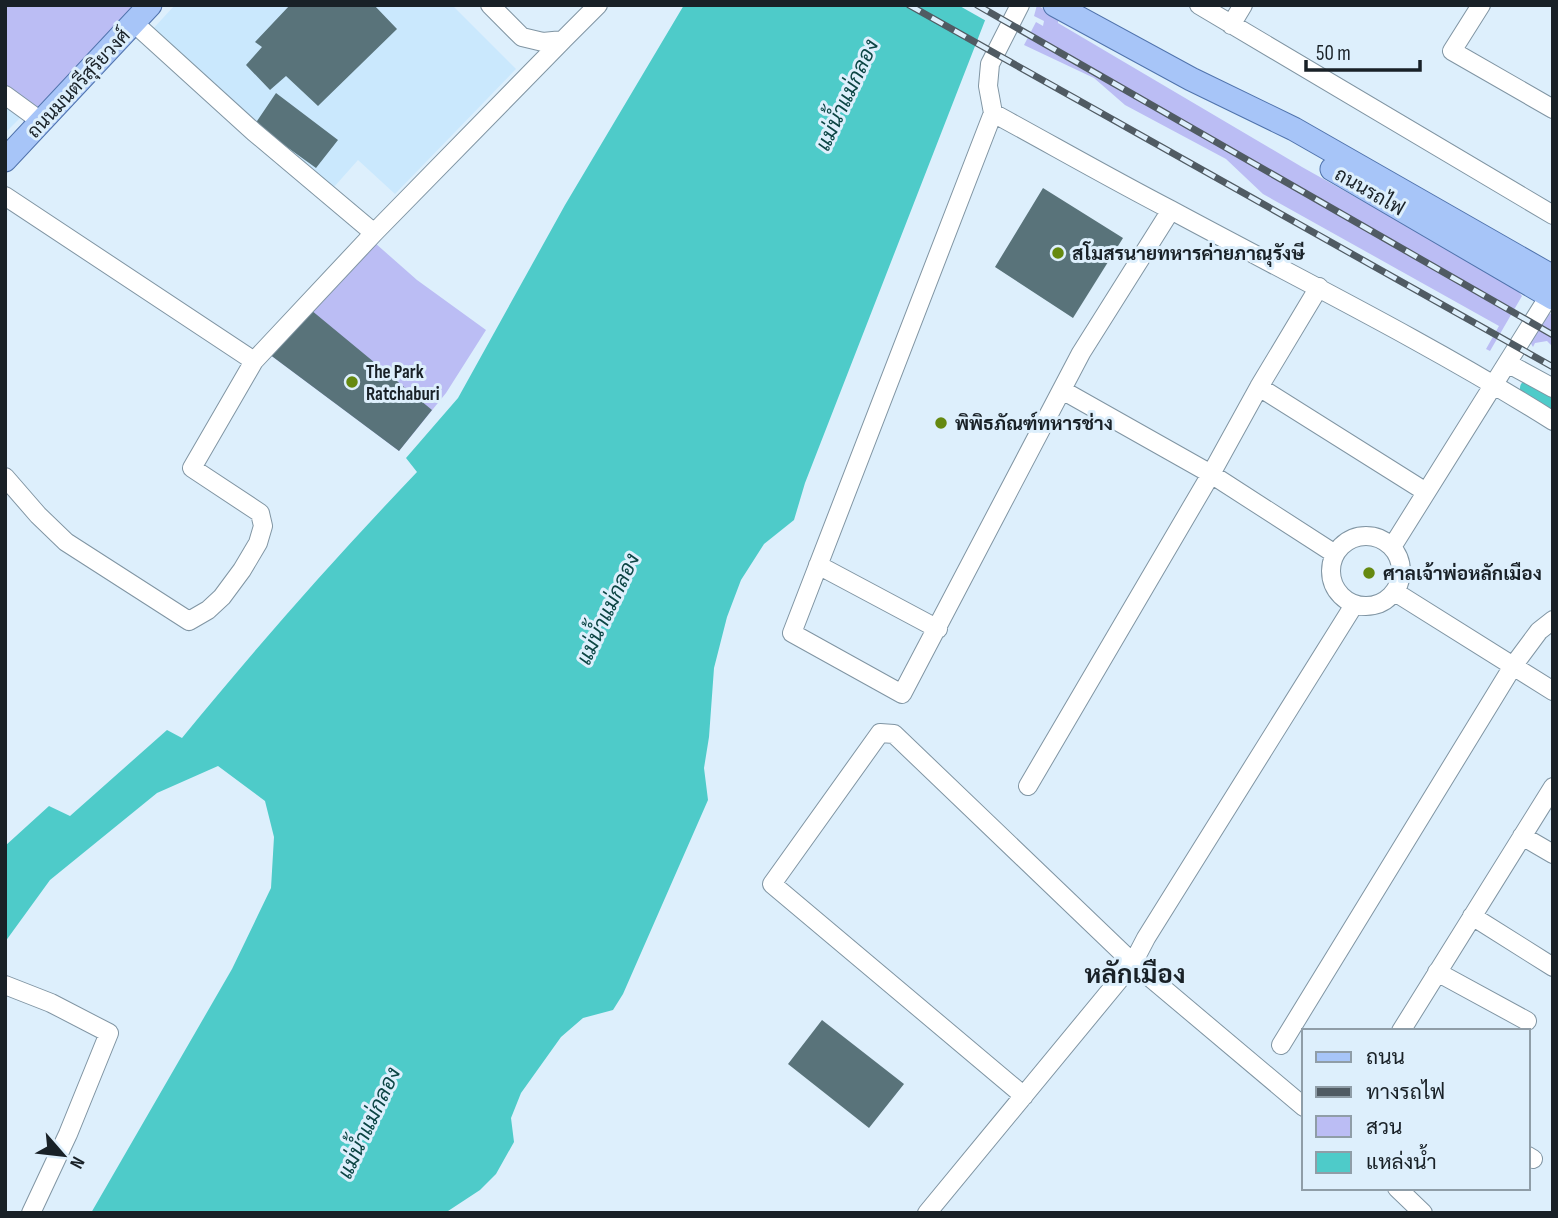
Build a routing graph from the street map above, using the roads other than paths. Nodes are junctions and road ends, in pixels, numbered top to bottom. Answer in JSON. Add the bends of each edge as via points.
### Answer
{"nodes":[{"id":1,"x":150,"y":5,"type":"edge"},
{"id":2,"x":489,"y":5,"type":"edge"},
{"id":3,"x":598,"y":5,"type":"edge"},
{"id":4,"x":1020,"y":5,"type":"edge"},
{"id":5,"x":1199,"y":5,"type":"edge"},
{"id":6,"x":1243,"y":5,"type":"edge"},
{"id":7,"x":1481,"y":5,"type":"edge"},
{"id":8,"x":1065,"y":11,"type":"edge"},
{"id":9,"x":134,"y":23,"type":"junction"},
{"id":10,"x":1231,"y":24,"type":"junction"},
{"id":11,"x":563,"y":40,"type":"junction"},
{"id":12,"x":5,"y":95,"type":"edge"},
{"id":13,"x":1553,"y":109,"type":"edge"},
{"id":14,"x":993,"y":113,"type":"junction"},
{"id":15,"x":42,"y":122,"type":"junction"},
{"id":16,"x":5,"y":160,"type":"edge"},
{"id":17,"x":5,"y":196,"type":"edge"},
{"id":18,"x":1171,"y":211,"type":"junction"},
{"id":19,"x":1553,"y":215,"type":"edge"},
{"id":20,"x":373,"y":233,"type":"junction"},
{"id":21,"x":1319,"y":287,"type":"junction"},
{"id":22,"x":1552,"y":290,"type":"edge"},
{"id":23,"x":254,"y":361,"type":"junction"},
{"id":24,"x":1507,"y":363,"type":"junction"},
{"id":25,"x":1494,"y":384,"type":"junction"},
{"id":26,"x":1259,"y":387,"type":"junction"},
{"id":27,"x":1553,"y":388,"type":"edge"},
{"id":28,"x":1062,"y":390,"type":"junction"},
{"id":29,"x":1553,"y":421,"type":"edge"},
{"id":30,"x":1211,"y":474,"type":"junction"},
{"id":31,"x":5,"y":477,"type":"edge"},
{"id":32,"x":1426,"y":492,"type":"junction"},
{"id":33,"x":1392,"y":547,"type":"junction"},
{"id":34,"x":1335,"y":554,"type":"junction"},
{"id":35,"x":818,"y":565,"type":"junction"},
{"id":36,"x":1395,"y":592,"type":"junction"},
{"id":37,"x":1354,"y":605,"type":"junction"},
{"id":38,"x":1553,"y":620,"type":"edge"},
{"id":39,"x":938,"y":629,"type":"junction"},
{"id":40,"x":1513,"y":666,"type":"junction"},
{"id":41,"x":1553,"y":691,"type":"edge"},
{"id":42,"x":1028,"y":786,"type":"dead end"},
{"id":43,"x":1553,"y":787,"type":"edge"},
{"id":44,"x":1522,"y":836,"type":"junction"},
{"id":45,"x":1553,"y":854,"type":"edge"},
{"id":46,"x":1472,"y":916,"type":"junction"},
{"id":47,"x":1133,"y":963,"type":"junction"},
{"id":48,"x":1553,"y":967,"type":"edge"},
{"id":49,"x":1437,"y":972,"type":"junction"},
{"id":50,"x":5,"y":985,"type":"edge"},
{"id":51,"x":1527,"y":1021,"type":"dead end"},
{"id":52,"x":1402,"y":1029,"type":"edge"},
{"id":53,"x":1281,"y":1045,"type":"dead end"},
{"id":54,"x":1024,"y":1096,"type":"junction"},
{"id":55,"x":1302,"y":1105,"type":"edge"},
{"id":56,"x":1399,"y":1190,"type":"edge"},
{"id":57,"x":30,"y":1213,"type":"edge"},
{"id":58,"x":927,"y":1213,"type":"edge"},
{"id":59,"x":1423,"y":1213,"type":"edge"}],
"edges":[{"from":1,"to":9,"type":"main road","name":"ถนนมนตรีสุริยวงศ์"},
{"from":2,"to":11,"type":"street","via":[[522,37]]},
{"from":3,"to":11,"type":"street"},
{"from":4,"to":14,"type":"street","via":[[989,64]]},
{"from":5,"to":10,"type":"street"},
{"from":6,"to":10,"type":"street"},
{"from":7,"to":13,"type":"street","via":[[1452,51]]},
{"from":8,"to":22,"type":"main road","name":"ถนนรถไฟ","via":[[1191,79],[1301,150]]},
{"from":9,"to":15,"type":"main road","name":"ถนนมนตรีสุริยวงศ์"},
{"from":9,"to":20,"type":"street"},
{"from":10,"to":19,"type":"street"},
{"from":11,"to":20,"type":"street"},
{"from":12,"to":15,"type":"street"},
{"from":14,"to":18,"type":"street"},
{"from":14,"to":35,"type":"street"},
{"from":15,"to":16,"type":"main road","name":"ถนนมนตรีสุริยวงศ์"},
{"from":17,"to":23,"type":"street"},
{"from":18,"to":21,"type":"street"},
{"from":18,"to":28,"type":"street","via":[[1106,311]]},
{"from":20,"to":23,"type":"street"},
{"from":21,"to":25,"type":"street"},
{"from":21,"to":26,"type":"street"},
{"from":22,"to":24,"type":"street"},
{"from":23,"to":31,"type":"street","via":[[192,468],[260,513],[263,526],[258,543],[222,597],[189,621],[65,542]]},
{"from":24,"to":25,"type":"street"},
{"from":24,"to":27,"type":"street"},
{"from":25,"to":29,"type":"street"},
{"from":25,"to":32,"type":"street"},
{"from":26,"to":30,"type":"street"},
{"from":26,"to":32,"type":"street"},
{"from":28,"to":30,"type":"street"},
{"from":28,"to":39,"type":"street"},
{"from":30,"to":34,"type":"street"},
{"from":30,"to":42,"type":"street"},
{"from":32,"to":33,"type":"street"},
{"from":33,"to":34,"type":"street","via":[[1370,536],[1358,537],[1346,541]]},
{"from":33,"to":36,"type":"street","via":[[1401,569]]},
{"from":34,"to":37,"type":"street","via":[[1331,578],[1335,590]]},
{"from":35,"to":39,"type":"street"},
{"from":35,"to":39,"type":"street","via":[[792,633],[902,694]]},
{"from":36,"to":37,"type":"street","via":[[1375,606]]},
{"from":36,"to":40,"type":"street"},
{"from":37,"to":47,"type":"street"},
{"from":38,"to":40,"type":"street"},
{"from":40,"to":41,"type":"street"},
{"from":40,"to":53,"type":"street"},
{"from":43,"to":44,"type":"street"},
{"from":44,"to":45,"type":"street"},
{"from":44,"to":46,"type":"street"},
{"from":46,"to":48,"type":"street"},
{"from":46,"to":49,"type":"street"},
{"from":47,"to":54,"type":"street"},
{"from":47,"to":54,"type":"street","via":[[894,734],[880,733],[772,884]]},
{"from":47,"to":55,"type":"street"},
{"from":49,"to":51,"type":"street"},
{"from":49,"to":52,"type":"street"},
{"from":50,"to":57,"type":"street","via":[[109,1033]]},
{"from":54,"to":58,"type":"street"},
{"from":56,"to":59,"type":"street"}]}
